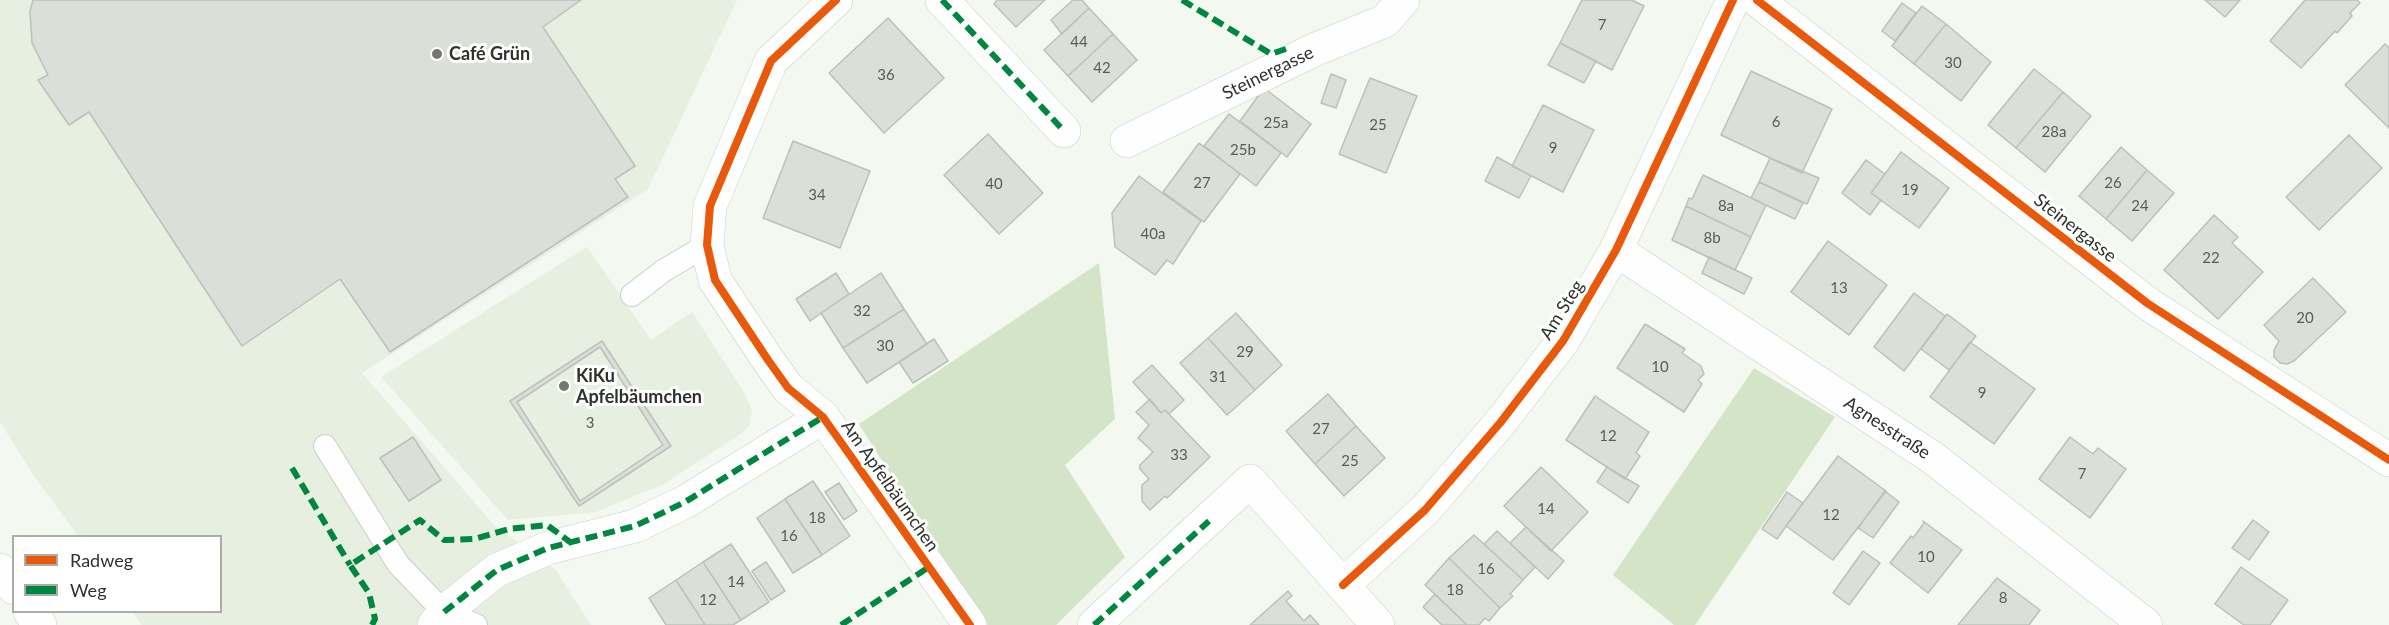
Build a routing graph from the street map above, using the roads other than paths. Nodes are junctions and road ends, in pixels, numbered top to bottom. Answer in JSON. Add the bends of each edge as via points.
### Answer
{"nodes":[{"id":1,"x":836,"y":0,"type":"edge"},
{"id":2,"x":942,"y":0,"type":"edge"},
{"id":3,"x":1403,"y":0,"type":"edge"},
{"id":4,"x":1734,"y":0,"type":"edge"},
{"id":5,"x":1757,"y":0,"type":"edge"},
{"id":6,"x":1064,"y":131,"type":"dead end"},
{"id":7,"x":1127,"y":141,"type":"dead end"},
{"id":8,"x":707,"y":245,"type":"junction"},
{"id":9,"x":1616,"y":250,"type":"junction"},
{"id":10,"x":632,"y":295,"type":"dead end"},
{"id":11,"x":823,"y":417,"type":"junction"},
{"id":12,"x":325,"y":446,"type":"dead end"},
{"id":13,"x":2389,"y":460,"type":"edge"},
{"id":14,"x":0,"y":570,"type":"edge"},
{"id":15,"x":12,"y":585,"type":"edge"},
{"id":16,"x":1343,"y":585,"type":"junction"},
{"id":17,"x":31,"y":613,"type":"edge"},
{"id":18,"x":439,"y":619,"type":"edge"},
{"id":19,"x":40,"y":625,"type":"edge"},
{"id":20,"x":476,"y":625,"type":"edge"},
{"id":21,"x":970,"y":625,"type":"edge"},
{"id":22,"x":1094,"y":625,"type":"edge"},
{"id":23,"x":1378,"y":625,"type":"edge"},
{"id":24,"x":2146,"y":625,"type":"edge"}],
"edges":[{"from":1,"to":8,"type":"street","name":"Am Apfelbäumchen","via":[[771,61],[710,206]]},
{"from":2,"to":6,"type":"street"},
{"from":3,"to":7,"type":"street","name":"Steinergasse","via":[[1385,21]]},
{"from":4,"to":9,"type":"street","name":"Am Steg"},
{"from":5,"to":13,"type":"street","name":"Steinergasse","via":[[2147,303]]},
{"from":8,"to":10,"type":"lane"},
{"from":8,"to":11,"type":"street","name":"Am Apfelbäumchen","via":[[715,280],[768,360],[788,388]]},
{"from":9,"to":16,"type":"street","name":"Am Steg","via":[[1563,341],[1500,423],[1425,510]]},
{"from":9,"to":24,"type":"street","name":"Agnesstraße","via":[[1933,458]]},
{"from":11,"to":18,"type":"street","name":"Am Apfelbäumchen","via":[[685,502],[635,526],[548,548],[497,570]]},
{"from":11,"to":21,"type":"street","name":"Am Apfelbäumchen"},
{"from":12,"to":18,"type":"lane","via":[[398,564]]},
{"from":14,"to":15,"type":"street"},
{"from":16,"to":22,"type":"street","via":[[1250,481]]},
{"from":16,"to":23,"type":"street"},
{"from":17,"to":19,"type":"street"},
{"from":18,"to":20,"type":"lane"}]}
